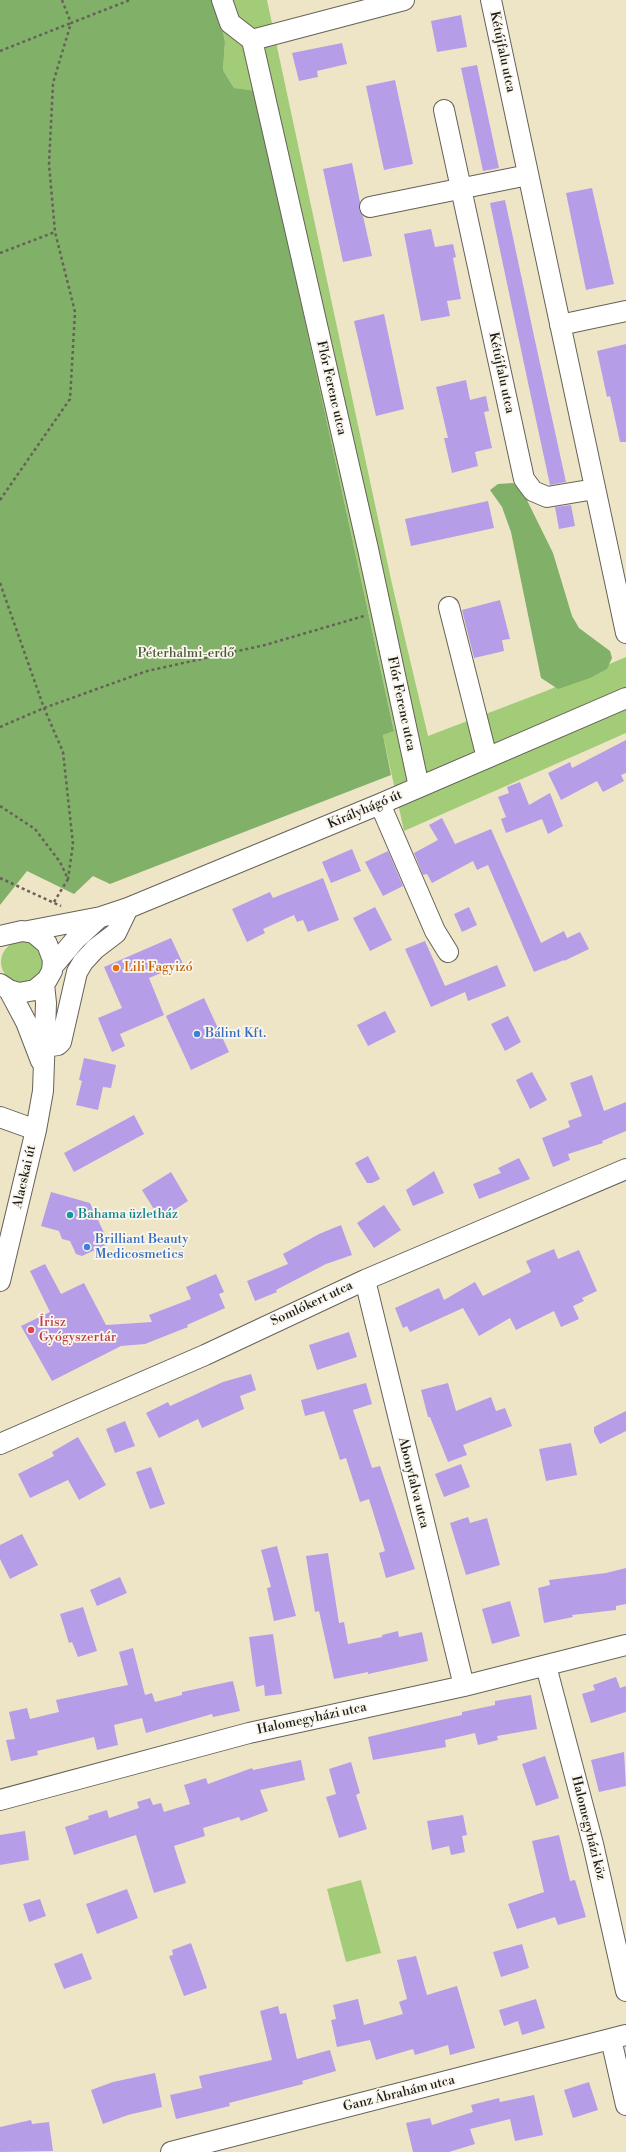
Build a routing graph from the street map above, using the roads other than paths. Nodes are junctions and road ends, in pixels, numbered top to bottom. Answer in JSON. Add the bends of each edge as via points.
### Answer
{"nodes":[{"id":1,"x":222,"y":0,"type":"edge"},
{"id":2,"x":404,"y":0,"type":"edge"},
{"id":3,"x":491,"y":0,"type":"edge"},
{"id":4,"x":252,"y":40,"type":"junction"},
{"id":5,"x":444,"y":110,"type":"dead end"},
{"id":6,"x":528,"y":175,"type":"junction"},
{"id":7,"x":461,"y":189,"type":"junction"},
{"id":8,"x":370,"y":207,"type":"dead end"},
{"id":9,"x":626,"y":311,"type":"edge"},
{"id":10,"x":560,"y":325,"type":"junction"},
{"id":11,"x":595,"y":489,"type":"junction"},
{"id":12,"x":449,"y":607,"type":"dead end"},
{"id":13,"x":626,"y":633,"type":"edge"},
{"id":14,"x":626,"y":698,"type":"edge"},
{"id":15,"x":487,"y":758,"type":"junction"},
{"id":16,"x":419,"y":787,"type":"junction"},
{"id":17,"x":380,"y":804,"type":"junction"},
{"id":18,"x":128,"y":908,"type":"junction"},
{"id":19,"x":101,"y":917,"type":"junction"},
{"id":20,"x":10,"y":935,"type":"edge"},
{"id":21,"x":448,"y":952,"type":"dead end"},
{"id":22,"x":49,"y":975,"type":"junction"},
{"id":23,"x":4,"y":987,"type":"edge"},
{"id":24,"x":45,"y":1047,"type":"junction"},
{"id":25,"x":44,"y":1071,"type":"junction"},
{"id":26,"x":0,"y":1117,"type":"edge"},
{"id":27,"x":36,"y":1130,"type":"junction"},
{"id":28,"x":626,"y":1169,"type":"edge"},
{"id":29,"x":365,"y":1280,"type":"junction"},
{"id":30,"x":0,"y":1281,"type":"edge"},
{"id":31,"x":0,"y":1444,"type":"edge"},
{"id":32,"x":626,"y":1645,"type":"edge"},
{"id":33,"x":546,"y":1666,"type":"junction"},
{"id":34,"x":464,"y":1686,"type":"junction"},
{"id":35,"x":0,"y":1800,"type":"edge"},
{"id":36,"x":626,"y":1991,"type":"edge"},
{"id":37,"x":619,"y":2037,"type":"edge"},
{"id":38,"x":626,"y":2105,"type":"edge"},
{"id":39,"x":171,"y":2152,"type":"edge"}],
"edges":[{"from":1,"to":4,"type":"street","via":[[230,23]]},
{"from":2,"to":4,"type":"street"},
{"from":3,"to":6,"type":"street","name":"Kétújfalu utca"},
{"from":4,"to":16,"type":"street","name":"Flór Ferenc utca"},
{"from":5,"to":7,"type":"street","name":"Kétújfalu utca"},
{"from":6,"to":7,"type":"street"},
{"from":6,"to":10,"type":"street","name":"Kétújfalu utca"},
{"from":7,"to":8,"type":"street"},
{"from":7,"to":11,"type":"street","name":"Kétújfalu utca","via":[[524,478],[533,491],[547,497]]},
{"from":9,"to":10,"type":"street"},
{"from":10,"to":11,"type":"street","name":"Kétújfalu utca"},
{"from":11,"to":13,"type":"street","name":"Kétújfalu utca"},
{"from":12,"to":15,"type":"street"},
{"from":14,"to":15,"type":"street","name":"Királyhágó út"},
{"from":15,"to":16,"type":"street","name":"Királyhágó út"},
{"from":16,"to":17,"type":"street","name":"Királyhágó út"},
{"from":17,"to":18,"type":"street","name":"Királyhágó út"},
{"from":17,"to":21,"type":"street","via":[[435,931]]},
{"from":18,"to":19,"type":"street","name":"Királyhágó út"},
{"from":18,"to":24,"type":"street","via":[[116,933],[94,949],[77,972],[61,1042]]},
{"from":19,"to":20,"type":"street","name":"Királyhágó út"},
{"from":19,"to":22,"type":"street","name":"Királyhágó út","via":[[75,940]]},
{"from":20,"to":22,"type":"street","name":"Királyhágó út","via":[[39,936],[47,944],[52,955]]},
{"from":22,"to":23,"type":"street","name":"Alacskai út","via":[[36,990],[25,993]]},
{"from":22,"to":24,"type":"street","name":"Alacskai út"},
{"from":23,"to":25,"type":"street","name":"Alacskai út","via":[[26,1022]]},
{"from":24,"to":25,"type":"street","name":"Alacskai út"},
{"from":25,"to":27,"type":"street","name":"Alacskai út"},
{"from":26,"to":27,"type":"street"},
{"from":27,"to":30,"type":"street","name":"Alacskai út"},
{"from":28,"to":29,"type":"street","name":"Somlókert utca"},
{"from":29,"to":31,"type":"street","name":"Somlókert utca","via":[[205,1355]]},
{"from":29,"to":34,"type":"street","name":"Abonyfalva utca"},
{"from":32,"to":33,"type":"street","name":"Halomegyházi utca"},
{"from":33,"to":34,"type":"street","name":"Halomegyházi utca"},
{"from":33,"to":36,"type":"street","name":"Halomegyházi köz","via":[[593,1844]]},
{"from":34,"to":35,"type":"street","name":"Halomegyházi utca","via":[[249,1733]]},
{"from":37,"to":38,"type":"street"},
{"from":37,"to":39,"type":"street","name":"Ganz Ábrahám utca"}]}
